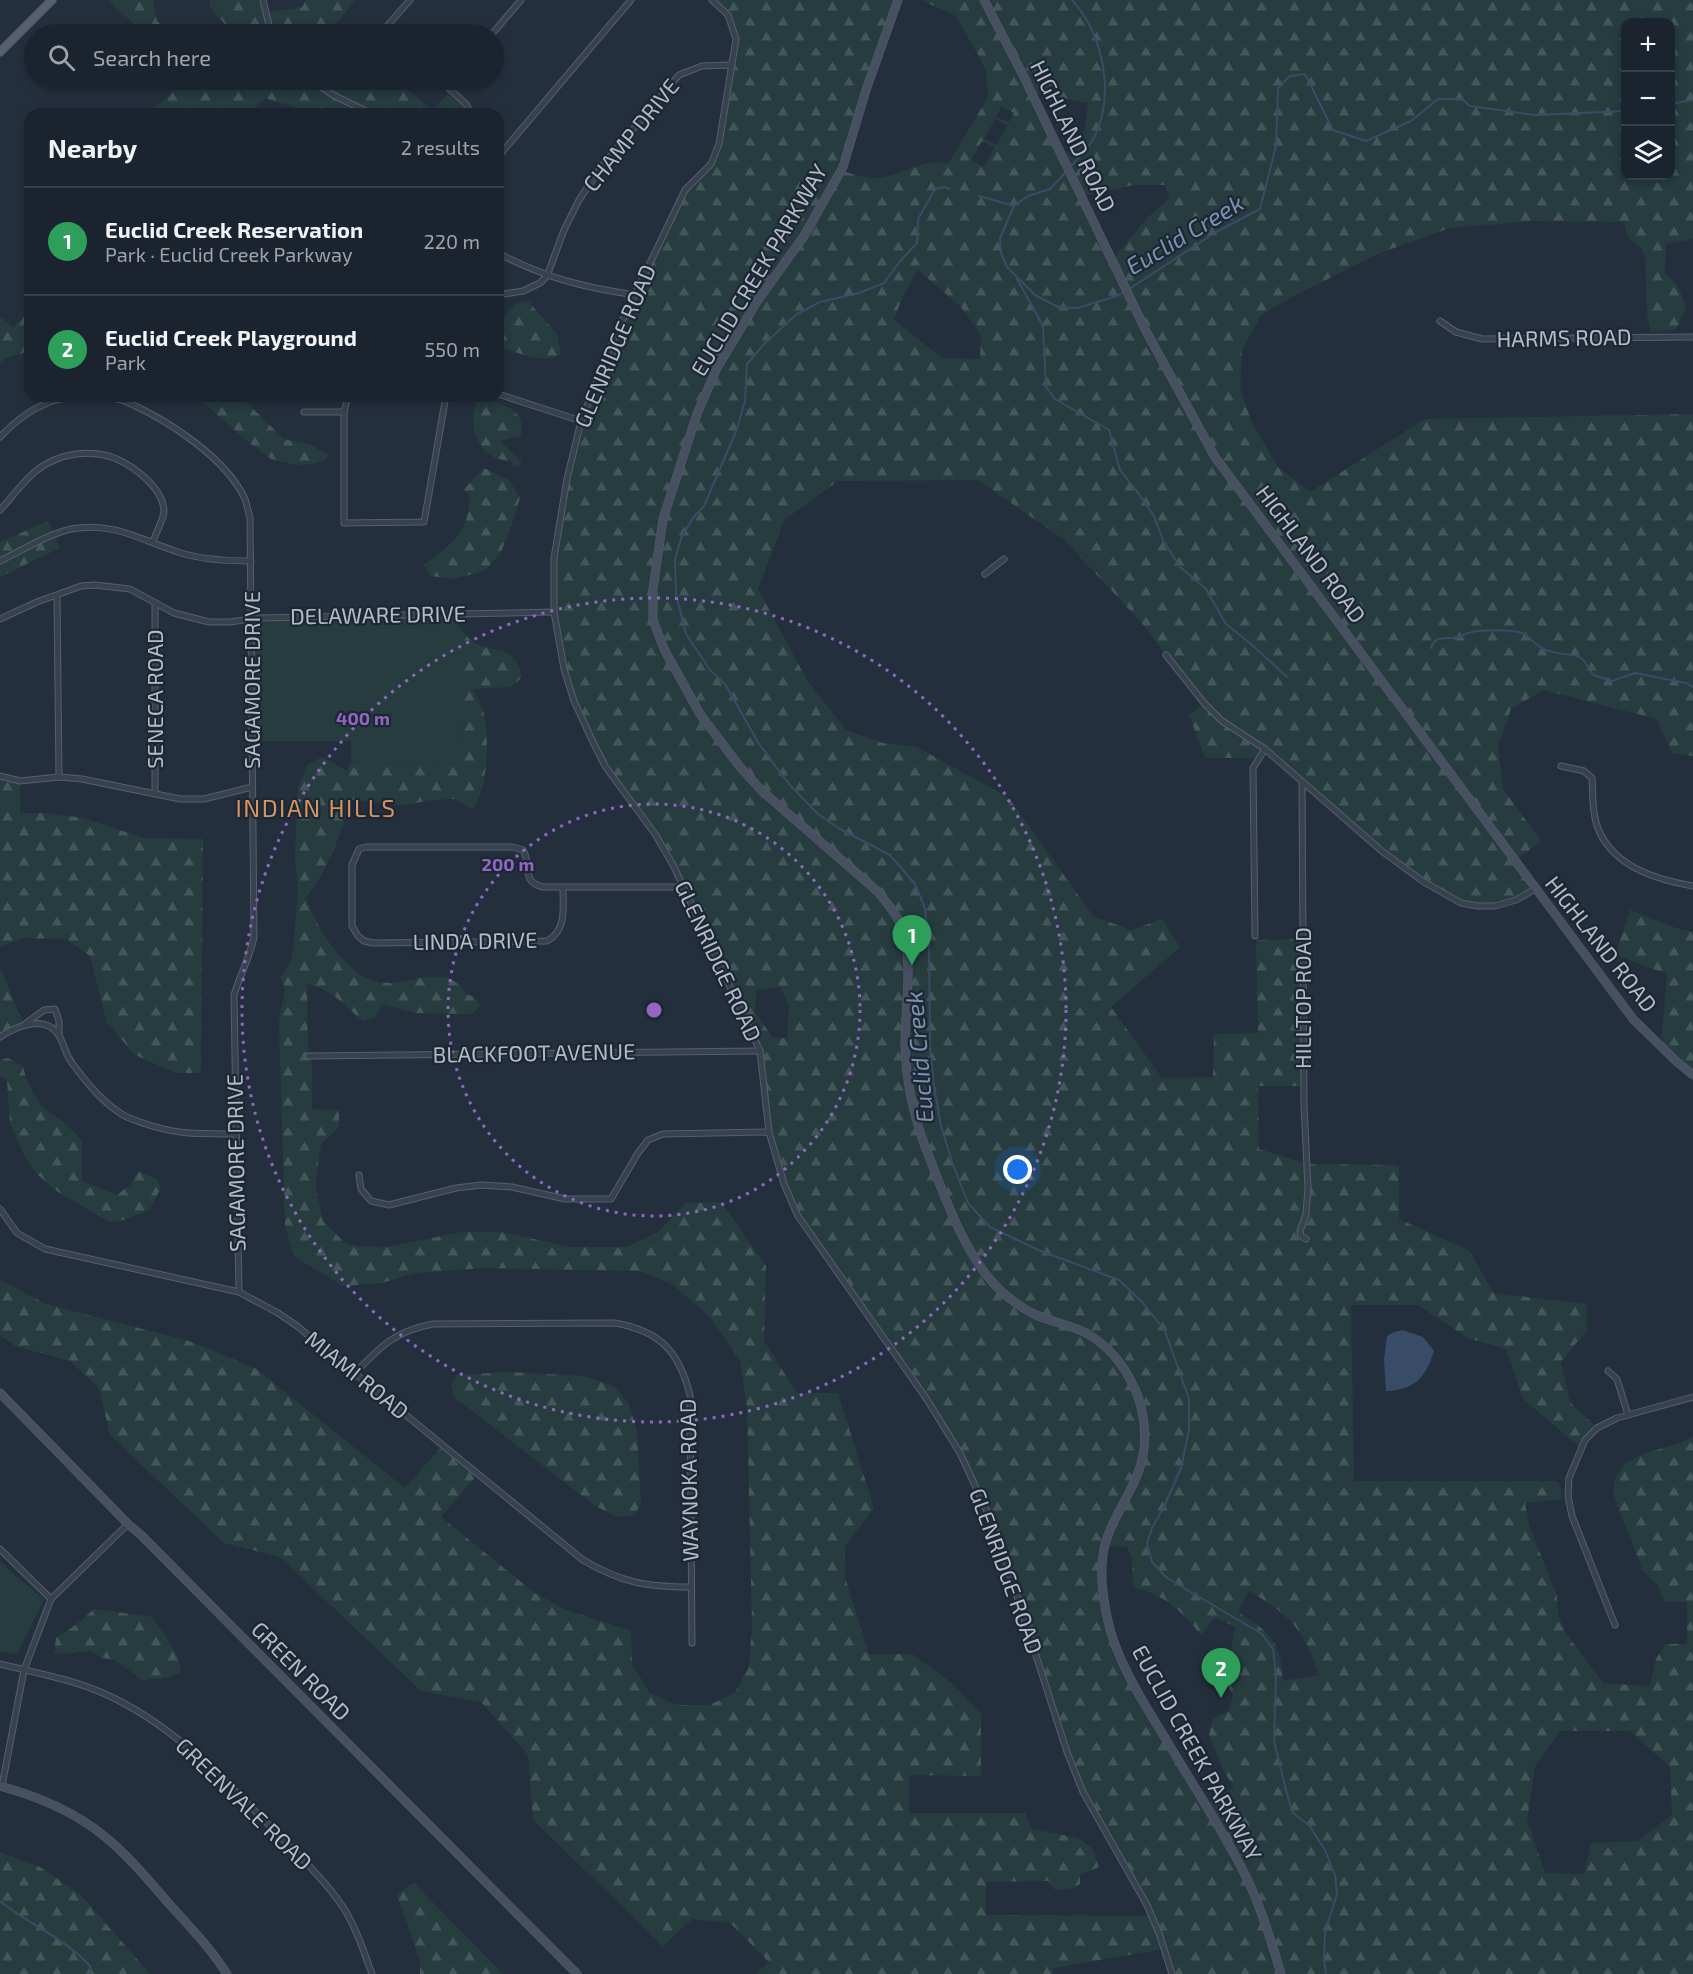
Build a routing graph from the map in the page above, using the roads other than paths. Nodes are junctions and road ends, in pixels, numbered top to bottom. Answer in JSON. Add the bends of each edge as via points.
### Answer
{"nodes":[{"id":1,"x":52,"y":0,"type":"edge"},
{"id":2,"x":262,"y":0,"type":"edge"},
{"id":3,"x":410,"y":0,"type":"edge"},
{"id":4,"x":520,"y":0,"type":"edge"},
{"id":5,"x":631,"y":0,"type":"edge"},
{"id":6,"x":712,"y":0,"type":"edge"},
{"id":7,"x":898,"y":0,"type":"edge"},
{"id":8,"x":984,"y":0,"type":"edge"},
{"id":9,"x":28,"y":24,"type":"edge"},
{"id":10,"x":269,"y":24,"type":"edge"},
{"id":11,"x":391,"y":24,"type":"edge"},
{"id":12,"x":500,"y":24,"type":"edge"},
{"id":13,"x":24,"y":28,"type":"edge"},
{"id":14,"x":0,"y":52,"type":"edge"},
{"id":15,"x":730,"y":65,"type":"junction"},
{"id":16,"x":326,"y":90,"type":"edge"},
{"id":17,"x":452,"y":90,"type":"edge"},
{"id":18,"x":360,"y":108,"type":"edge"},
{"id":19,"x":468,"y":108,"type":"edge"},
{"id":20,"x":504,"y":150,"type":"edge"},
{"id":21,"x":504,"y":256,"type":"edge"},
{"id":22,"x":547,"y":276,"type":"junction"},
{"id":23,"x":504,"y":294,"type":"edge"},
{"id":24,"x":635,"y":295,"type":"junction"},
{"id":25,"x":1440,"y":321,"type":"dead end"},
{"id":26,"x":1693,"y":337,"type":"edge"},
{"id":27,"x":504,"y":395,"type":"edge"},
{"id":28,"x":50,"y":402,"type":"edge"},
{"id":29,"x":129,"y":402,"type":"edge"},
{"id":30,"x":346,"y":402,"type":"edge"},
{"id":31,"x":445,"y":402,"type":"edge"},
{"id":32,"x":304,"y":412,"type":"dead end"},
{"id":33,"x":344,"y":412,"type":"junction"},
{"id":34,"x":581,"y":421,"type":"junction"},
{"id":35,"x":0,"y":437,"type":"edge"},
{"id":36,"x":0,"y":510,"type":"edge"},
{"id":37,"x":153,"y":542,"type":"junction"},
{"id":38,"x":1004,"y":559,"type":"dead end"},
{"id":39,"x":0,"y":561,"type":"edge"},
{"id":40,"x":250,"y":561,"type":"junction"},
{"id":41,"x":985,"y":574,"type":"dead end"},
{"id":42,"x":57,"y":596,"type":"junction"},
{"id":43,"x":155,"y":603,"type":"junction"},
{"id":44,"x":554,"y":612,"type":"junction"},
{"id":45,"x":251,"y":618,"type":"junction"},
{"id":46,"x":0,"y":620,"type":"edge"},
{"id":47,"x":1166,"y":655,"type":"dead end"},
{"id":48,"x":1265,"y":749,"type":"junction"},
{"id":49,"x":1561,"y":766,"type":"dead end"},
{"id":50,"x":0,"y":776,"type":"edge"},
{"id":51,"x":59,"y":777,"type":"junction"},
{"id":52,"x":1302,"y":783,"type":"junction"},
{"id":53,"x":252,"y":787,"type":"junction"},
{"id":54,"x":155,"y":794,"type":"junction"},
{"id":55,"x":1693,"y":886,"type":"edge"},
{"id":56,"x":682,"y":887,"type":"junction"},
{"id":57,"x":563,"y":888,"type":"junction"},
{"id":58,"x":1535,"y":889,"type":"junction"},
{"id":59,"x":1255,"y":936,"type":"dead end"},
{"id":60,"x":24,"y":1025,"type":"junction"},
{"id":61,"x":58,"y":1035,"type":"junction"},
{"id":62,"x":0,"y":1037,"type":"edge"},
{"id":63,"x":760,"y":1050,"type":"junction"},
{"id":64,"x":308,"y":1056,"type":"dead end"},
{"id":65,"x":1693,"y":1075,"type":"edge"},
{"id":66,"x":769,"y":1132,"type":"junction"},
{"id":67,"x":235,"y":1134,"type":"junction"},
{"id":68,"x":359,"y":1175,"type":"dead end"},
{"id":69,"x":0,"y":1209,"type":"edge"},
{"id":70,"x":1306,"y":1239,"type":"dead end"},
{"id":71,"x":239,"y":1292,"type":"junction"},
{"id":72,"x":1608,"y":1371,"type":"dead end"},
{"id":73,"x":355,"y":1373,"type":"junction"},
{"id":74,"x":0,"y":1394,"type":"edge"},
{"id":75,"x":1693,"y":1397,"type":"edge"},
{"id":76,"x":1628,"y":1414,"type":"junction"},
{"id":77,"x":128,"y":1524,"type":"junction"},
{"id":78,"x":0,"y":1549,"type":"edge"},
{"id":79,"x":691,"y":1587,"type":"junction"},
{"id":80,"x":51,"y":1599,"type":"junction"},
{"id":81,"x":1615,"y":1625,"type":"dead end"},
{"id":82,"x":692,"y":1643,"type":"dead end"},
{"id":83,"x":0,"y":1664,"type":"edge"},
{"id":84,"x":24,"y":1670,"type":"junction"},
{"id":85,"x":1,"y":1786,"type":"edge"},
{"id":86,"x":227,"y":1974,"type":"edge"},
{"id":87,"x":372,"y":1974,"type":"edge"},
{"id":88,"x":577,"y":1974,"type":"edge"},
{"id":89,"x":1172,"y":1974,"type":"edge"},
{"id":90,"x":1281,"y":1974,"type":"edge"}],
"edges":[{"from":1,"to":9,"type":"main road"},
{"from":2,"to":10,"type":"street"},
{"from":3,"to":11,"type":"street"},
{"from":4,"to":12,"type":"street"},
{"from":5,"to":20,"type":"street"},
{"from":6,"to":15,"type":"street","name":"GLENRIDGE ROAD","via":[[729,15],[736,39]]},
{"from":7,"to":90,"type":"street","name":"EUCLID CREEK PARKWAY","via":[[841,170],[804,236],[758,300],[717,368],[697,414],[663,519],[653,588],[653,620],[664,649],[700,714],[740,766],[764,792],[877,891],[902,928],[907,955],[908,1081],[918,1125],[980,1268],[1031,1313],[1086,1333],[1101,1344],[1117,1357],[1132,1383],[1141,1404],[1145,1437],[1140,1468],[1103,1554],[1101,1587],[1108,1623],[1145,1705],[1241,1865]]},
{"from":8,"to":58,"type":"street","name":"HIGHLAND ROAD","via":[[1146,331],[1215,457]]},
{"from":13,"to":14,"type":"main road"},
{"from":15,"to":22,"type":"street","name":"CHAMP DRIVE","via":[[702,66],[679,75],[602,166],[579,200]]},
{"from":15,"to":24,"type":"street","name":"GLENRIDGE ROAD","via":[[716,153],[711,164],[685,190]]},
{"from":16,"to":18,"type":"street"},
{"from":17,"to":19,"type":"street"},
{"from":21,"to":22,"type":"street"},
{"from":22,"to":23,"type":"street","via":[[523,291]]},
{"from":22,"to":24,"type":"street"},
{"from":24,"to":34,"type":"street","name":"GLENRIDGE ROAD"},
{"from":25,"to":26,"type":"street","name":"HARMS ROAD","via":[[1456,332],[1482,339]]},
{"from":27,"to":34,"type":"street"},
{"from":28,"to":35,"type":"street","via":[[13,424]]},
{"from":29,"to":40,"type":"street","name":"SAGAMORE DRIVE","via":[[170,424],[233,480],[250,517]]},
{"from":30,"to":33,"type":"street"},
{"from":31,"to":33,"type":"street","via":[[424,522],[344,523]]},
{"from":32,"to":33,"type":"street"},
{"from":34,"to":44,"type":"street","name":"GLENRIDGE ROAD","via":[[554,558]]},
{"from":36,"to":37,"type":"street","via":[[51,461],[75,454],[107,455],[142,475],[158,490],[164,514]]},
{"from":37,"to":39,"type":"street","via":[[113,528],[74,529],[54,534]]},
{"from":37,"to":40,"type":"street","via":[[179,553]]},
{"from":38,"to":41,"type":"street"},
{"from":40,"to":45,"type":"street","name":"SAGAMORE DRIVE"},
{"from":42,"to":43,"type":"street","name":"DELAWARE DRIVE","via":[[81,586],[113,586]]},
{"from":42,"to":46,"type":"street","name":"DELAWARE DRIVE"},
{"from":42,"to":51,"type":"street"},
{"from":43,"to":45,"type":"street","name":"DELAWARE DRIVE","via":[[174,613],[209,622]]},
{"from":43,"to":54,"type":"street","name":"SENECA ROAD"},
{"from":44,"to":45,"type":"street","name":"DELAWARE DRIVE"},
{"from":44,"to":56,"type":"street","name":"GLENRIDGE ROAD","via":[[564,669],[592,741],[605,766],[655,834]]},
{"from":45,"to":53,"type":"street","name":"SAGAMORE DRIVE"},
{"from":47,"to":48,"type":"street","via":[[1222,721]]},
{"from":48,"to":52,"type":"street"},
{"from":48,"to":59,"type":"street","via":[[1253,768]]},
{"from":49,"to":55,"type":"street","via":[[1584,771],[1592,778],[1599,832],[1611,851],[1640,872]]},
{"from":50,"to":51,"type":"street","via":[[20,781]]},
{"from":51,"to":54,"type":"street","via":[[107,782]]},
{"from":52,"to":58,"type":"street","via":[[1383,852],[1461,903],[1495,906]]},
{"from":52,"to":70,"type":"street","name":"HILLTOP ROAD","via":[[1308,1188],[1300,1231]]},
{"from":53,"to":54,"type":"street","via":[[204,799]]},
{"from":53,"to":67,"type":"street","name":"SAGAMORE DRIVE","via":[[254,937],[234,995]]},
{"from":56,"to":57,"type":"street"},
{"from":56,"to":63,"type":"street","name":"GLENRIDGE ROAD"},
{"from":57,"to":57,"type":"street","name":"LINDA DRIVE","via":[[533,885],[528,858],[523,850],[513,847],[358,849],[352,865],[352,926],[364,941],[373,943],[547,941],[562,925]]},
{"from":58,"to":65,"type":"street","name":"HIGHLAND ROAD","via":[[1633,1019]]},
{"from":60,"to":61,"type":"street","via":[[45,1025]]},
{"from":60,"to":61,"type":"street","via":[[44,1010],[55,1009]]},
{"from":60,"to":62,"type":"street"},
{"from":61,"to":67,"type":"street","via":[[69,1060],[93,1089],[124,1116],[183,1134]]},
{"from":63,"to":64,"type":"street","name":"BLACKFOOT AVENUE"},
{"from":63,"to":66,"type":"street","name":"GLENRIDGE ROAD"},
{"from":66,"to":68,"type":"street","via":[[663,1134],[648,1140],[611,1199],[565,1199],[512,1187],[481,1185],[389,1204],[371,1201],[361,1189]]},
{"from":66,"to":89,"type":"street","name":"GLENRIDGE ROAD","via":[[798,1216],[960,1453],[996,1531],[1083,1792],[1147,1905]]},
{"from":67,"to":71,"type":"street","name":"SAGAMORE DRIVE"},
{"from":69,"to":71,"type":"street","name":"MIAMI ROAD","via":[[17,1233],[45,1249]]},
{"from":71,"to":73,"type":"street","name":"MIAMI ROAD","via":[[278,1312]]},
{"from":72,"to":76,"type":"street","via":[[1617,1379]]},
{"from":73,"to":79,"type":"street","name":"MIAMI ROAD","via":[[584,1560],[627,1581]]},
{"from":73,"to":79,"type":"street","name":"WAYNOKA ROAD","via":[[382,1344],[433,1323],[615,1323],[636,1326],[657,1337],[673,1353],[690,1395]]},
{"from":74,"to":77,"type":"street","name":"GREEN ROAD"},
{"from":75,"to":76,"type":"street"},
{"from":76,"to":81,"type":"street","via":[[1597,1428],[1585,1440],[1569,1478],[1572,1516]]},
{"from":77,"to":80,"type":"street"},
{"from":77,"to":88,"type":"street","name":"GREEN ROAD"},
{"from":78,"to":80,"type":"street"},
{"from":79,"to":82,"type":"street","name":"WAYNOKA ROAD"},
{"from":80,"to":84,"type":"street"},
{"from":83,"to":84,"type":"street","name":"GREENVALE ROAD"},
{"from":84,"to":85,"type":"street"},
{"from":84,"to":87,"type":"street","name":"GREENVALE ROAD","via":[[105,1694],[164,1728],[205,1760],[316,1873],[344,1908]]},
{"from":85,"to":86,"type":"street","via":[[48,1802],[103,1835],[214,1954]]}]}
